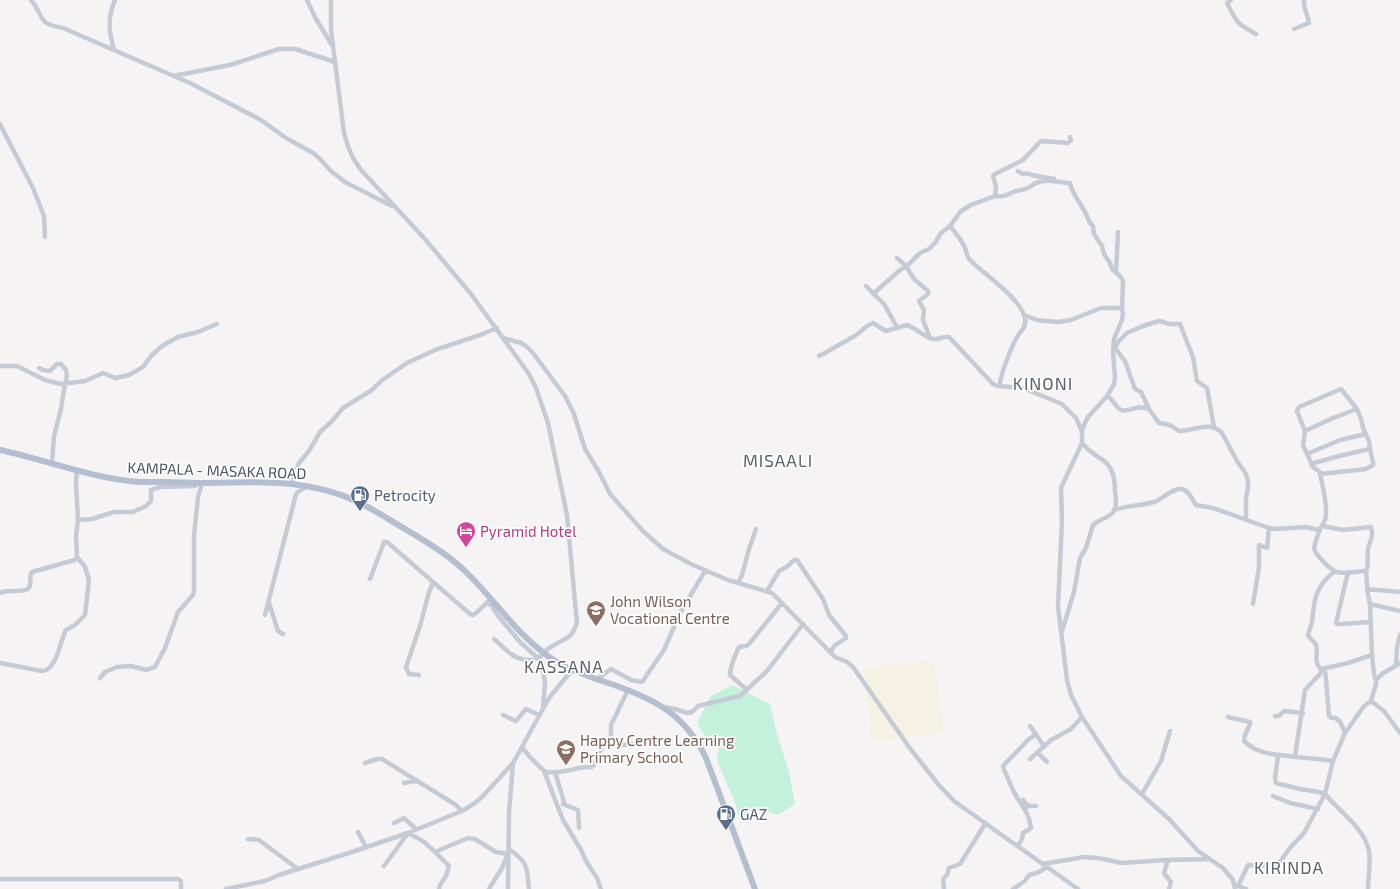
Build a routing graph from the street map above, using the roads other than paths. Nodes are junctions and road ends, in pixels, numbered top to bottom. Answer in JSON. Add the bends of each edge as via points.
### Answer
{"nodes":[{"id":1,"x":31,"y":0,"type":"edge"},
{"id":2,"x":115,"y":0,"type":"edge"},
{"id":3,"x":307,"y":0,"type":"edge"},
{"id":4,"x":331,"y":0,"type":"edge"},
{"id":5,"x":1232,"y":0,"type":"edge"},
{"id":6,"x":1304,"y":0,"type":"edge"},
{"id":7,"x":1226,"y":1,"type":"edge"},
{"id":8,"x":1294,"y":29,"type":"dead end"},
{"id":9,"x":1256,"y":34,"type":"dead end"},
{"id":10,"x":333,"y":46,"type":"junction"},
{"id":11,"x":114,"y":50,"type":"junction"},
{"id":12,"x":335,"y":62,"type":"junction"},
{"id":13,"x":172,"y":76,"type":"junction"},
{"id":14,"x":0,"y":124,"type":"edge"},
{"id":15,"x":1070,"y":137,"type":"dead end"},
{"id":16,"x":1018,"y":171,"type":"dead end"},
{"id":17,"x":1037,"y":177,"type":"junction"},
{"id":18,"x":1055,"y":181,"type":"junction"},
{"id":19,"x":1030,"y":187,"type":"junction"},
{"id":20,"x":995,"y":196,"type":"junction"},
{"id":21,"x":395,"y":208,"type":"junction"},
{"id":22,"x":950,"y":226,"type":"junction"},
{"id":23,"x":1118,"y":232,"type":"dead end"},
{"id":24,"x":45,"y":237,"type":"dead end"},
{"id":25,"x":897,"y":258,"type":"dead end"},
{"id":26,"x":906,"y":266,"type":"junction"},
{"id":27,"x":1116,"y":272,"type":"junction"},
{"id":28,"x":866,"y":286,"type":"dead end"},
{"id":29,"x":873,"y":294,"type":"junction"},
{"id":30,"x":1122,"y":310,"type":"junction"},
{"id":31,"x":1024,"y":314,"type":"junction"},
{"id":32,"x":217,"y":324,"type":"dead end"},
{"id":33,"x":897,"y":327,"type":"junction"},
{"id":34,"x":497,"y":328,"type":"junction"},
{"id":35,"x":503,"y":338,"type":"junction"},
{"id":36,"x":930,"y":338,"type":"junction"},
{"id":37,"x":1114,"y":350,"type":"junction"},
{"id":38,"x":820,"y":356,"type":"dead end"},
{"id":39,"x":0,"y":366,"type":"edge"},
{"id":40,"x":39,"y":368,"type":"dead end"},
{"id":41,"x":65,"y":384,"type":"junction"},
{"id":42,"x":1000,"y":386,"type":"junction"},
{"id":43,"x":1107,"y":396,"type":"junction"},
{"id":44,"x":1149,"y":409,"type":"junction"},
{"id":45,"x":1357,"y":409,"type":"junction"},
{"id":46,"x":1214,"y":427,"type":"junction"},
{"id":47,"x":1082,"y":431,"type":"junction"},
{"id":48,"x":1305,"y":431,"type":"junction"},
{"id":49,"x":1366,"y":434,"type":"junction"},
{"id":50,"x":1082,"y":443,"type":"junction"},
{"id":51,"x":1370,"y":449,"type":"junction"},
{"id":52,"x":0,"y":450,"type":"edge"},
{"id":53,"x":1307,"y":454,"type":"junction"},
{"id":54,"x":52,"y":463,"type":"junction"},
{"id":55,"x":1311,"y":464,"type":"junction"},
{"id":56,"x":77,"y":470,"type":"junction"},
{"id":57,"x":1320,"y":474,"type":"junction"},
{"id":58,"x":292,"y":483,"type":"junction"},
{"id":59,"x":201,"y":484,"type":"junction"},
{"id":60,"x":307,"y":486,"type":"junction"},
{"id":61,"x":1114,"y":510,"type":"junction"},
{"id":62,"x":1246,"y":519,"type":"junction"},
{"id":63,"x":78,"y":520,"type":"junction"},
{"id":64,"x":1269,"y":528,"type":"junction"},
{"id":65,"x":1321,"y":528,"type":"junction"},
{"id":66,"x":756,"y":529,"type":"dead end"},
{"id":67,"x":77,"y":557,"type":"junction"},
{"id":68,"x":705,"y":571,"type":"junction"},
{"id":69,"x":1334,"y":572,"type":"junction"},
{"id":70,"x":1348,"y":572,"type":"junction"},
{"id":71,"x":1366,"y":572,"type":"junction"},
{"id":72,"x":370,"y":579,"type":"dead end"},
{"id":73,"x":433,"y":583,"type":"junction"},
{"id":74,"x":738,"y":583,"type":"junction"},
{"id":75,"x":1367,"y":589,"type":"junction"},
{"id":76,"x":767,"y":591,"type":"junction"},
{"id":77,"x":1400,"y":592,"type":"edge"},
{"id":78,"x":0,"y":593,"type":"edge"},
{"id":79,"x":489,"y":601,"type":"junction"},
{"id":80,"x":269,"y":603,"type":"junction"},
{"id":81,"x":782,"y":603,"type":"junction"},
{"id":82,"x":1253,"y":604,"type":"dead end"},
{"id":83,"x":1370,"y":604,"type":"junction"},
{"id":84,"x":1400,"y":611,"type":"edge"},
{"id":85,"x":265,"y":615,"type":"dead end"},
{"id":86,"x":1371,"y":622,"type":"junction"},
{"id":87,"x":803,"y":624,"type":"junction"},
{"id":88,"x":1061,"y":632,"type":"junction"},
{"id":89,"x":283,"y":634,"type":"dead end"},
{"id":90,"x":1400,"y":634,"type":"edge"},
{"id":91,"x":494,"y":639,"type":"dead end"},
{"id":92,"x":831,"y":652,"type":"junction"},
{"id":93,"x":541,"y":655,"type":"junction"},
{"id":94,"x":1372,"y":655,"type":"junction"},
{"id":95,"x":0,"y":663,"type":"edge"},
{"id":96,"x":1398,"y":663,"type":"edge"},
{"id":97,"x":1324,"y":668,"type":"junction"},
{"id":98,"x":572,"y":670,"type":"junction"},
{"id":99,"x":419,"y":675,"type":"dead end"},
{"id":100,"x":100,"y":678,"type":"dead end"},
{"id":101,"x":596,"y":680,"type":"junction"},
{"id":102,"x":1376,"y":680,"type":"junction"},
{"id":103,"x":746,"y":688,"type":"junction"},
{"id":104,"x":628,"y":690,"type":"junction"},
{"id":105,"x":1371,"y":701,"type":"junction"},
{"id":106,"x":663,"y":707,"type":"junction"},
{"id":107,"x":543,"y":708,"type":"junction"},
{"id":108,"x":1303,"y":713,"type":"junction"},
{"id":109,"x":503,"y":715,"type":"dead end"},
{"id":110,"x":539,"y":716,"type":"junction"},
{"id":111,"x":1275,"y":716,"type":"dead end"},
{"id":112,"x":1082,"y":717,"type":"junction"},
{"id":113,"x":1228,"y":717,"type":"dead end"},
{"id":114,"x":1030,"y":726,"type":"dead end"},
{"id":115,"x":1170,"y":731,"type":"dead end"},
{"id":116,"x":1345,"y":732,"type":"junction"},
{"id":117,"x":1400,"y":733,"type":"edge"},
{"id":118,"x":1036,"y":734,"type":"junction"},
{"id":119,"x":611,"y":736,"type":"junction"},
{"id":120,"x":644,"y":743,"type":"dead end"},
{"id":121,"x":1044,"y":746,"type":"junction"},
{"id":122,"x":522,"y":747,"type":"junction"},
{"id":123,"x":1038,"y":752,"type":"junction"},
{"id":124,"x":1278,"y":756,"type":"junction"},
{"id":125,"x":1295,"y":756,"type":"junction"},
{"id":126,"x":1030,"y":759,"type":"dead end"},
{"id":127,"x":1333,"y":761,"type":"junction"},
{"id":128,"x":1047,"y":762,"type":"dead end"},
{"id":129,"x":514,"y":763,"type":"junction"},
{"id":130,"x":365,"y":764,"type":"dead end"},
{"id":131,"x":544,"y":771,"type":"junction"},
{"id":132,"x":555,"y":772,"type":"junction"},
{"id":133,"x":416,"y":781,"type":"junction"},
{"id":134,"x":404,"y":783,"type":"dead end"},
{"id":135,"x":1142,"y":794,"type":"junction"},
{"id":136,"x":1325,"y":794,"type":"junction"},
{"id":137,"x":1273,"y":796,"type":"dead end"},
{"id":138,"x":1023,"y":800,"type":"dead end"},
{"id":139,"x":1036,"y":806,"type":"dead end"},
{"id":140,"x":1026,"y":807,"type":"junction"},
{"id":141,"x":1318,"y":808,"type":"junction"},
{"id":142,"x":462,"y":811,"type":"junction"},
{"id":143,"x":394,"y":823,"type":"dead end"},
{"id":144,"x":985,"y":824,"type":"junction"},
{"id":145,"x":579,"y":828,"type":"dead end"},
{"id":146,"x":416,"y":829,"type":"junction"},
{"id":147,"x":358,"y":832,"type":"dead end"},
{"id":148,"x":408,"y":833,"type":"junction"},
{"id":149,"x":248,"y":839,"type":"dead end"},
{"id":150,"x":1018,"y":846,"type":"junction"},
{"id":151,"x":366,"y":847,"type":"junction"},
{"id":152,"x":509,"y":849,"type":"junction"},
{"id":153,"x":435,"y":852,"type":"junction"},
{"id":154,"x":508,"y":854,"type":"junction"},
{"id":155,"x":1210,"y":859,"type":"junction"},
{"id":156,"x":1168,"y":860,"type":"junction"},
{"id":157,"x":384,"y":866,"type":"dead end"},
{"id":158,"x":1045,"y":866,"type":"junction"},
{"id":159,"x":298,"y":869,"type":"junction"},
{"id":160,"x":0,"y":879,"type":"edge"},
{"id":161,"x":1236,"y":887,"type":"edge"},
{"id":162,"x":181,"y":889,"type":"edge"},
{"id":163,"x":226,"y":889,"type":"edge"},
{"id":164,"x":438,"y":889,"type":"edge"},
{"id":165,"x":489,"y":889,"type":"edge"},
{"id":166,"x":508,"y":889,"type":"edge"},
{"id":167,"x":529,"y":889,"type":"edge"},
{"id":168,"x":601,"y":889,"type":"edge"},
{"id":169,"x":754,"y":889,"type":"edge"},
{"id":170,"x":944,"y":889,"type":"edge"},
{"id":171,"x":1013,"y":889,"type":"edge"},
{"id":172,"x":1078,"y":889,"type":"edge"},
{"id":173,"x":1169,"y":889,"type":"edge"},
{"id":174,"x":1246,"y":889,"type":"edge"},
{"id":175,"x":1368,"y":889,"type":"edge"}],
"edges":[{"from":1,"to":11,"type":"street","via":[[47,24],[63,28]]},
{"from":2,"to":11,"type":"street","via":[[109,20]]},
{"from":3,"to":10,"type":"street"},
{"from":4,"to":10,"type":"street"},
{"from":5,"to":7,"type":"street"},
{"from":6,"to":8,"type":"street","via":[[1303,5],[1309,22]]},
{"from":7,"to":9,"type":"street","via":[[1239,25]]},
{"from":10,"to":12,"type":"street"},
{"from":11,"to":13,"type":"street"},
{"from":12,"to":13,"type":"street","via":[[295,49],[279,49],[230,66]]},
{"from":12,"to":21,"type":"street","via":[[348,146],[361,170]]},
{"from":13,"to":21,"type":"street","via":[[261,120],[316,155],[345,182]]},
{"from":14,"to":24,"type":"street","via":[[33,188],[44,216]]},
{"from":15,"to":20,"type":"street","via":[[1071,140],[1068,142],[1042,141],[1023,160],[995,174]]},
{"from":16,"to":17,"type":"street"},
{"from":17,"to":18,"type":"street","via":[[1048,177]]},
{"from":17,"to":19,"type":"street"},
{"from":18,"to":19,"type":"street","via":[[1039,181]]},
{"from":18,"to":27,"type":"street","via":[[1070,183],[1077,201],[1093,226],[1104,254]]},
{"from":19,"to":20,"type":"street","via":[[1006,196]]},
{"from":20,"to":22,"type":"street","via":[[966,208]]},
{"from":21,"to":34,"type":"street","via":[[449,267]]},
{"from":22,"to":26,"type":"street","via":[[929,249],[920,253]]},
{"from":22,"to":31,"type":"street","via":[[971,261],[1002,287]]},
{"from":23,"to":27,"type":"street"},
{"from":25,"to":26,"type":"street"},
{"from":26,"to":29,"type":"street"},
{"from":26,"to":36,"type":"street","via":[[914,279],[928,291],[928,294],[919,301],[924,310],[924,320]]},
{"from":27,"to":30,"type":"street","via":[[1123,281]]},
{"from":28,"to":29,"type":"street"},
{"from":29,"to":33,"type":"street","via":[[884,304]]},
{"from":30,"to":31,"type":"street","via":[[1102,308],[1072,320],[1056,322],[1037,320]]},
{"from":30,"to":37,"type":"street","via":[[1122,320],[1114,339]]},
{"from":31,"to":42,"type":"street","via":[[1025,324],[1013,346]]},
{"from":32,"to":41,"type":"street","via":[[178,337],[162,346],[143,367],[129,375],[118,378],[103,373],[85,381]]},
{"from":33,"to":36,"type":"street","via":[[907,325]]},
{"from":33,"to":38,"type":"street","via":[[886,331],[873,323]]},
{"from":34,"to":35,"type":"street"},
{"from":34,"to":58,"type":"street","via":[[407,363],[343,408],[320,432],[299,462]]},
{"from":35,"to":68,"type":"street","via":[[526,346],[566,396],[585,449],[610,494],[624,511],[663,549]]},
{"from":35,"to":93,"type":"street","via":[[529,374],[542,403],[554,447],[567,515],[577,623],[568,638]]},
{"from":36,"to":42,"type":"street","via":[[949,338],[993,384]]},
{"from":37,"to":43,"type":"street","via":[[1114,384]]},
{"from":37,"to":44,"type":"street","via":[[1125,361],[1135,389],[1141,392]]},
{"from":37,"to":46,"type":"street","via":[[1127,333],[1142,326],[1156,322],[1180,324],[1193,357],[1197,381],[1207,388]]},
{"from":39,"to":41,"type":"street","via":[[17,366],[45,380]]},
{"from":40,"to":41,"type":"street","via":[[50,371],[57,364],[61,364],[66,370]]},
{"from":41,"to":54,"type":"street","via":[[62,409],[54,436]]},
{"from":42,"to":47,"type":"street","via":[[1023,388],[1062,404],[1076,418]]},
{"from":43,"to":44,"type":"street","via":[[1121,410]]},
{"from":43,"to":47,"type":"street","via":[[1088,417]]},
{"from":44,"to":46,"type":"street","via":[[1159,423],[1179,430]]},
{"from":45,"to":48,"type":"street"},
{"from":45,"to":48,"type":"street","via":[[1339,389],[1298,408],[1297,413]]},
{"from":45,"to":49,"type":"street"},
{"from":46,"to":62,"type":"street","via":[[1222,433],[1246,474]]},
{"from":47,"to":50,"type":"street"},
{"from":48,"to":53,"type":"street","via":[[1303,443]]},
{"from":49,"to":51,"type":"street","via":[[1370,440]]},
{"from":49,"to":53,"type":"street","via":[[1340,440]]},
{"from":50,"to":61,"type":"street","via":[[1088,451],[1109,466],[1113,474],[1116,503]]},
{"from":50,"to":88,"type":"street","via":[[1061,488],[1058,606]]},
{"from":51,"to":55,"type":"street"},
{"from":51,"to":57,"type":"street","via":[[1373,465],[1369,468]]},
{"from":52,"to":54,"type":"main road","name":"KAMPALA - MASAKA ROAD"},
{"from":53,"to":55,"type":"street"},
{"from":54,"to":56,"type":"main road","name":"KAMPALA - MASAKA ROAD"},
{"from":55,"to":57,"type":"street"},
{"from":56,"to":59,"type":"main road","name":"KAMPALA - MASAKA ROAD","via":[[128,481]]},
{"from":56,"to":63,"type":"street"},
{"from":57,"to":65,"type":"street","via":[[1326,516]]},
{"from":58,"to":59,"type":"main road","name":"KAMPALA - MASAKA ROAD"},
{"from":58,"to":60,"type":"main road","name":"KAMPALA - MASAKA ROAD"},
{"from":59,"to":63,"type":"street","via":[[160,487],[152,490],[151,501],[142,509]]},
{"from":59,"to":100,"type":"street","via":[[194,536],[193,595],[178,612],[165,648],[153,668],[143,670],[131,666],[117,667],[105,672]]},
{"from":60,"to":79,"type":"main road","name":"KAMPALA - MASAKA ROAD","via":[[358,502],[430,544],[463,569]]},
{"from":60,"to":80,"type":"street","via":[[296,494]]},
{"from":61,"to":62,"type":"street","via":[[1154,502],[1172,491],[1182,489],[1188,492],[1196,505]]},
{"from":61,"to":88,"type":"street","via":[[1093,524],[1086,548],[1080,558],[1074,592]]},
{"from":62,"to":64,"type":"street"},
{"from":63,"to":67,"type":"street"},
{"from":64,"to":65,"type":"street"},
{"from":64,"to":82,"type":"street","via":[[1267,548],[1259,545],[1259,567]]},
{"from":65,"to":69,"type":"street","via":[[1314,551]]},
{"from":65,"to":71,"type":"street","via":[[1343,530],[1371,527],[1372,537],[1368,548]]},
{"from":66,"to":74,"type":"street"},
{"from":67,"to":78,"type":"street","via":[[75,560],[32,572],[31,585],[28,589]]},
{"from":67,"to":95,"type":"street","via":[[85,566],[89,580],[85,615],[66,630],[59,652],[50,668],[42,672]]},
{"from":68,"to":74,"type":"street"},
{"from":68,"to":101,"type":"street","via":[[680,613],[664,650],[642,682],[631,680],[611,670]]},
{"from":69,"to":70,"type":"street"},
{"from":69,"to":97,"type":"street","via":[[1319,587],[1308,632],[1316,646],[1316,662],[1319,667]]},
{"from":70,"to":71,"type":"street"},
{"from":70,"to":86,"type":"street","via":[[1336,622]]},
{"from":71,"to":75,"type":"street"},
{"from":72,"to":73,"type":"street","via":[[382,545],[387,542]]},
{"from":73,"to":79,"type":"street","via":[[471,615]]},
{"from":73,"to":99,"type":"street","via":[[406,667],[409,674]]},
{"from":74,"to":76,"type":"street"},
{"from":75,"to":77,"type":"street"},
{"from":75,"to":83,"type":"street"},
{"from":76,"to":81,"type":"street"},
{"from":76,"to":92,"type":"street","via":[[780,571],[797,560],[823,598],[830,615],[846,636]]},
{"from":79,"to":93,"type":"main road","name":"KAMPALA - MASAKA ROAD"},
{"from":80,"to":85,"type":"street"},
{"from":80,"to":89,"type":"street","via":[[278,631]]},
{"from":81,"to":87,"type":"street"},
{"from":81,"to":103,"type":"street","via":[[749,644],[739,647],[734,656],[730,675]]},
{"from":83,"to":84,"type":"street"},
{"from":83,"to":86,"type":"street"},
{"from":86,"to":94,"type":"street"},
{"from":87,"to":92,"type":"street"},
{"from":87,"to":103,"type":"street","via":[[767,671]]},
{"from":88,"to":112,"type":"street","via":[[1069,689]]},
{"from":90,"to":96,"type":"street"},
{"from":91,"to":93,"type":"street","via":[[520,659],[528,660]]},
{"from":92,"to":144,"type":"street","via":[[853,667],[938,784],[954,801]]},
{"from":93,"to":98,"type":"main road","name":"KAMPALA - MASAKA ROAD"},
{"from":93,"to":107,"type":"street","via":[[545,683]]},
{"from":94,"to":97,"type":"street"},
{"from":94,"to":102,"type":"street"},
{"from":96,"to":102,"type":"street"},
{"from":97,"to":108,"type":"street","via":[[1306,690]]},
{"from":97,"to":116,"type":"street","via":[[1329,716],[1339,720]]},
{"from":98,"to":101,"type":"main road","name":"KAMPALA - MASAKA ROAD"},
{"from":98,"to":107,"type":"street"},
{"from":101,"to":104,"type":"main road","name":"KAMPALA - MASAKA ROAD"},
{"from":102,"to":105,"type":"street"},
{"from":103,"to":106,"type":"street","via":[[740,696],[698,706],[692,712]]},
{"from":104,"to":106,"type":"main road","name":"KAMPALA - MASAKA ROAD"},
{"from":104,"to":119,"type":"street","via":[[611,725]]},
{"from":105,"to":116,"type":"street","via":[[1364,706]]},
{"from":105,"to":117,"type":"street","via":[[1384,711]]},
{"from":106,"to":169,"type":"main road","name":"KAMPALA - MASAKA ROAD","via":[[685,725],[700,746],[716,781]]},
{"from":107,"to":110,"type":"street"},
{"from":108,"to":111,"type":"street","via":[[1284,711]]},
{"from":108,"to":125,"type":"street"},
{"from":109,"to":110,"type":"street","via":[[516,721],[526,709]]},
{"from":110,"to":122,"type":"street"},
{"from":112,"to":121,"type":"street","via":[[1067,732]]},
{"from":112,"to":135,"type":"street","via":[[1121,776]]},
{"from":113,"to":124,"type":"street","via":[[1250,723],[1244,738],[1247,744],[1264,753]]},
{"from":114,"to":118,"type":"street"},
{"from":115,"to":135,"type":"street","via":[[1161,761]]},
{"from":116,"to":127,"type":"street"},
{"from":118,"to":121,"type":"street"},
{"from":118,"to":140,"type":"street","via":[[1003,766],[1017,798]]},
{"from":119,"to":120,"type":"street","via":[[616,744]]},
{"from":119,"to":132,"type":"street","via":[[592,767]]},
{"from":121,"to":123,"type":"street"},
{"from":122,"to":129,"type":"street"},
{"from":122,"to":131,"type":"street"},
{"from":123,"to":126,"type":"street"},
{"from":123,"to":128,"type":"street"},
{"from":124,"to":125,"type":"street"},
{"from":124,"to":136,"type":"street","via":[[1276,783]]},
{"from":125,"to":127,"type":"street"},
{"from":127,"to":136,"type":"street"},
{"from":129,"to":142,"type":"street","via":[[476,803]]},
{"from":129,"to":152,"type":"street","via":[[509,812]]},
{"from":130,"to":133,"type":"street","via":[[382,759]]},
{"from":131,"to":132,"type":"street"},
{"from":131,"to":168,"type":"street","via":[[563,820]]},
{"from":132,"to":145,"type":"street","via":[[564,804],[578,810]]},
{"from":133,"to":134,"type":"street"},
{"from":133,"to":142,"type":"street"},
{"from":135,"to":155,"type":"street","via":[[1198,851]]},
{"from":136,"to":141,"type":"street"},
{"from":136,"to":175,"type":"street","via":[[1350,820],[1366,842],[1370,858]]},
{"from":137,"to":141,"type":"street","via":[[1290,803]]},
{"from":138,"to":140,"type":"street"},
{"from":139,"to":140,"type":"street"},
{"from":140,"to":150,"type":"street","via":[[1030,828],[1023,832]]},
{"from":141,"to":161,"type":"street","via":[[1304,833],[1279,863],[1271,866],[1248,865]]},
{"from":142,"to":146,"type":"street"},
{"from":143,"to":146,"type":"street","via":[[404,818]]},
{"from":144,"to":150,"type":"street"},
{"from":144,"to":170,"type":"street","via":[[960,864],[949,868],[943,879]]},
{"from":146,"to":148,"type":"street"},
{"from":147,"to":151,"type":"street"},
{"from":148,"to":151,"type":"street"},
{"from":148,"to":153,"type":"street","via":[[423,841]]},
{"from":148,"to":157,"type":"street"},
{"from":149,"to":159,"type":"street","via":[[259,840]]},
{"from":150,"to":158,"type":"street"},
{"from":151,"to":159,"type":"street"},
{"from":152,"to":154,"type":"street"},
{"from":152,"to":167,"type":"street","via":[[526,863]]},
{"from":153,"to":154,"type":"street","via":[[468,838],[475,838],[496,852]]},
{"from":153,"to":164,"type":"street","via":[[449,866]]},
{"from":154,"to":165,"type":"street"},
{"from":154,"to":166,"type":"street"},
{"from":155,"to":156,"type":"street"},
{"from":155,"to":161,"type":"street","via":[[1223,868]]},
{"from":156,"to":158,"type":"street","via":[[1122,863],[1084,858]]},
{"from":156,"to":173,"type":"street","via":[[1164,873],[1171,882]]},
{"from":158,"to":171,"type":"street","via":[[1037,873],[1029,875]]},
{"from":158,"to":172,"type":"street"},
{"from":159,"to":163,"type":"street","via":[[259,883]]},
{"from":160,"to":162,"type":"street","via":[[178,879],[181,881]]},
{"from":161,"to":174,"type":"street"}]}
